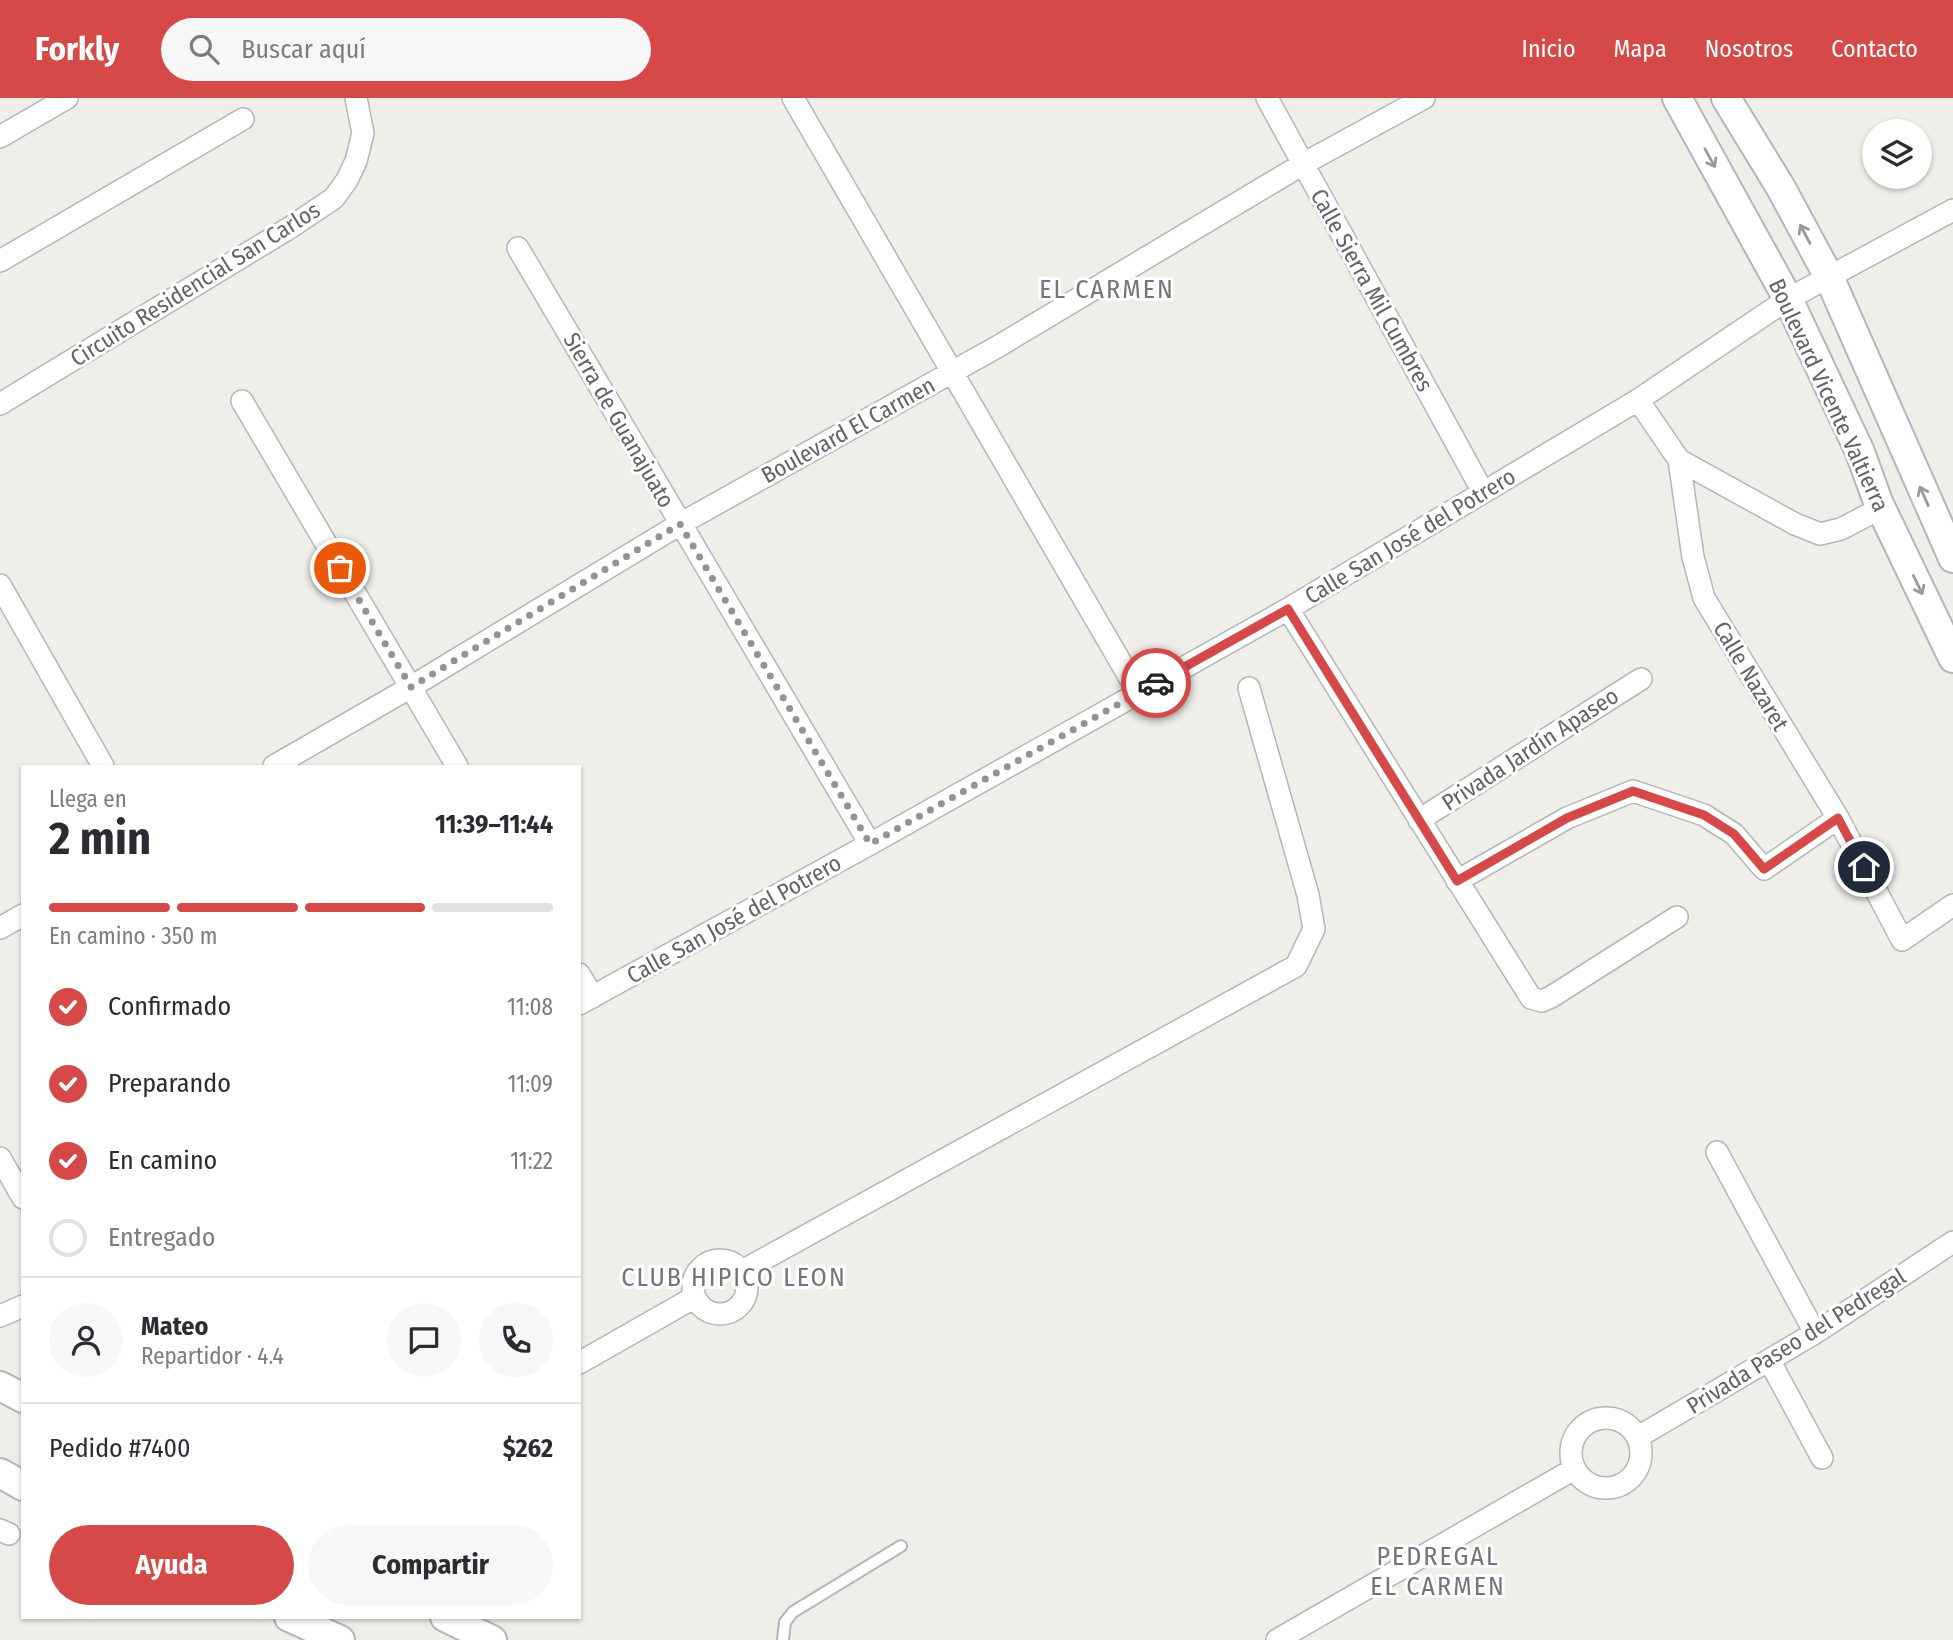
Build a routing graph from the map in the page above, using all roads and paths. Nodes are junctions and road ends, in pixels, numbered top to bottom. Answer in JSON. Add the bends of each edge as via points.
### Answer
{"nodes":[{"id":1,"x":67,"y":98,"type":"edge"},
{"id":2,"x":356,"y":98,"type":"edge"},
{"id":3,"x":793,"y":98,"type":"edge"},
{"id":4,"x":1267,"y":98,"type":"edge"},
{"id":5,"x":1424,"y":98,"type":"edge"},
{"id":6,"x":1677,"y":98,"type":"edge"},
{"id":7,"x":1726,"y":98,"type":"edge"},
{"id":8,"x":243,"y":119,"type":"dead end"},
{"id":9,"x":0,"y":137,"type":"edge"},
{"id":10,"x":1303,"y":164,"type":"junction"},
{"id":11,"x":1953,"y":210,"type":"edge"},
{"id":12,"x":518,"y":248,"type":"dead end"},
{"id":13,"x":0,"y":261,"type":"edge"},
{"id":14,"x":1830,"y":279,"type":"junction"},
{"id":15,"x":1788,"y":299,"type":"junction"},
{"id":16,"x":952,"y":372,"type":"junction"},
{"id":17,"x":1638,"y":400,"type":"junction"},
{"id":18,"x":242,"y":401,"type":"dead end"},
{"id":19,"x":0,"y":404,"type":"edge"},
{"id":20,"x":1679,"y":460,"type":"junction"},
{"id":21,"x":1478,"y":481,"type":"dead end"},
{"id":22,"x":1881,"y":508,"type":"junction"},
{"id":23,"x":680,"y":524,"type":"junction"},
{"id":24,"x":1953,"y":558,"type":"edge"},
{"id":25,"x":0,"y":585,"type":"edge"},
{"id":26,"x":1288,"y":609,"type":"junction"},
{"id":27,"x":1953,"y":658,"type":"edge"},
{"id":28,"x":1641,"y":679,"type":"dead end"},
{"id":29,"x":1131,"y":680,"type":"dead end"},
{"id":30,"x":411,"y":687,"type":"junction"},
{"id":31,"x":1250,"y":688,"type":"dead end"},
{"id":32,"x":102,"y":765,"type":"edge"},
{"id":33,"x":276,"y":765,"type":"edge"},
{"id":34,"x":456,"y":765,"type":"edge"},
{"id":35,"x":1838,"y":818,"type":"junction"},
{"id":36,"x":1419,"y":820,"type":"junction"},
{"id":37,"x":870,"y":844,"type":"junction"},
{"id":38,"x":1457,"y":881,"type":"junction"},
{"id":39,"x":1953,"y":905,"type":"edge"},
{"id":40,"x":21,"y":916,"type":"edge"},
{"id":41,"x":1677,"y":917,"type":"dead end"},
{"id":42,"x":0,"y":928,"type":"edge"},
{"id":43,"x":581,"y":981,"type":"edge"},
{"id":44,"x":586,"y":1000,"type":"edge"},
{"id":45,"x":1717,"y":1152,"type":"dead end"},
{"id":46,"x":0,"y":1158,"type":"edge"},
{"id":47,"x":21,"y":1195,"type":"edge"},
{"id":48,"x":1953,"y":1242,"type":"edge"},
{"id":49,"x":742,"y":1271,"type":"junction"},
{"id":50,"x":695,"y":1297,"type":"junction"},
{"id":51,"x":21,"y":1308,"type":"edge"},
{"id":52,"x":0,"y":1317,"type":"edge"},
{"id":53,"x":1815,"y":1333,"type":"junction"},
{"id":54,"x":1769,"y":1360,"type":"junction"},
{"id":55,"x":581,"y":1362,"type":"edge"},
{"id":56,"x":0,"y":1385,"type":"edge"},
{"id":57,"x":21,"y":1397,"type":"edge"},
{"id":58,"x":1638,"y":1437,"type":"junction"},
{"id":59,"x":1822,"y":1458,"type":"dead end"},
{"id":60,"x":1574,"y":1469,"type":"junction"},
{"id":61,"x":0,"y":1473,"type":"edge"},
{"id":62,"x":21,"y":1485,"type":"edge"},
{"id":63,"x":901,"y":1546,"type":"dead end"},
{"id":64,"x":293,"y":1619,"type":"edge"},
{"id":65,"x":448,"y":1619,"type":"edge"},
{"id":66,"x":340,"y":1640,"type":"edge"},
{"id":67,"x":492,"y":1640,"type":"edge"},
{"id":68,"x":783,"y":1640,"type":"edge"},
{"id":69,"x":1277,"y":1640,"type":"edge"}],
"edges":[{"from":1,"to":9,"type":"street"},
{"from":2,"to":19,"type":"street","name":"Circuito Residencial San Carlos","via":[[363,133],[356,161],[334,198]]},
{"from":3,"to":16,"type":"street"},
{"from":4,"to":10,"type":"street","name":"Calle Sierra Mil Cumbres"},
{"from":5,"to":10,"type":"street","name":"Boulevard El Carmen"},
{"from":6,"to":15,"type":"main road","name":"Boulevard Vicente Valtierra","one_way":true},
{"from":14,"to":7,"type":"main road","name":"Boulevard Vicente Valtierra","one_way":true},
{"from":8,"to":13,"type":"street"},
{"from":10,"to":16,"type":"street","name":"Boulevard El Carmen"},
{"from":10,"to":21,"type":"street","name":"Calle Sierra Mil Cumbres"},
{"from":11,"to":14,"type":"street","name":"Calle San José del Potrero"},
{"from":12,"to":23,"type":"street","name":"Sierra de Guanajuato"},
{"from":14,"to":15,"type":"street","name":"Calle San José del Potrero"},
{"from":24,"to":14,"type":"main road","name":"Boulevard Vicente Valtierra","one_way":true},
{"from":15,"to":17,"type":"street","name":"Calle San José del Potrero"},
{"from":15,"to":22,"type":"main road","name":"Boulevard Vicente Valtierra","via":[[1860,452]]},
{"from":16,"to":23,"type":"street","name":"Boulevard El Carmen"},
{"from":16,"to":29,"type":"street"},
{"from":17,"to":20,"type":"street","name":"Calle Nazaret"},
{"from":17,"to":26,"type":"street","name":"Calle San José del Potrero"},
{"from":18,"to":30,"type":"street"},
{"from":20,"to":22,"type":"street","via":[[1819,534],[1841,529]]},
{"from":20,"to":35,"type":"street","name":"Calle Nazaret","via":[[1693,557],[1704,598]]},
{"from":22,"to":27,"type":"main road","name":"Boulevard Vicente Valtierra","one_way":true},
{"from":23,"to":30,"type":"street","name":"Boulevard El Carmen"},
{"from":23,"to":37,"type":"street","name":"Sierra de Guanajuato"},
{"from":25,"to":32,"type":"street"},
{"from":26,"to":36,"type":"street"},
{"from":26,"to":37,"type":"street","name":"Calle San José del Potrero"},
{"from":28,"to":36,"type":"street","name":"Privada Jardín Apaseo"},
{"from":30,"to":33,"type":"street","name":"Boulevard El Carmen"},
{"from":30,"to":34,"type":"street"},
{"from":31,"to":49,"type":"street","via":[[1314,929],[1296,966]]},
{"from":35,"to":38,"type":"street","via":[[1764,869],[1734,834],[1704,815],[1633,791],[1567,818]]},
{"from":35,"to":39,"type":"street","name":"Calle Nazaret","via":[[1902,940]]},
{"from":36,"to":38,"type":"street"},
{"from":37,"to":44,"type":"street","name":"Calle San José del Potrero"},
{"from":38,"to":41,"type":"street","via":[[1525,991],[1538,1001]]},
{"from":40,"to":42,"type":"street"},
{"from":43,"to":44,"type":"street"},
{"from":45,"to":53,"type":"street"},
{"from":46,"to":47,"type":"street"},
{"from":48,"to":53,"type":"street","name":"Privada Paseo del Pedregal"},
{"from":49,"to":50,"type":"street","via":[[729,1262],[714,1261],[701,1268],[693,1282]]},
{"from":49,"to":50,"type":"street","via":[[746,1296],[727,1314],[702,1308]]},
{"from":50,"to":55,"type":"street"},
{"from":51,"to":52,"type":"street"},
{"from":53,"to":54,"type":"street","name":"Privada Paseo del Pedregal"},
{"from":54,"to":58,"type":"street","name":"Privada Paseo del Pedregal"},
{"from":54,"to":59,"type":"street"},
{"from":56,"to":57,"type":"main road"},
{"from":58,"to":60,"type":"street","via":[[1614,1418],[1598,1419],[1574,1438]]},
{"from":58,"to":60,"type":"street","via":[[1642,1452],[1639,1468],[1615,1487],[1599,1488],[1584,1481]]},
{"from":60,"to":69,"type":"street"},
{"from":61,"to":62,"type":"main road"},
{"from":63,"to":68,"type":"lane","via":[[793,1612]]},
{"from":64,"to":66,"type":"main road"},
{"from":65,"to":67,"type":"main road"}]}
